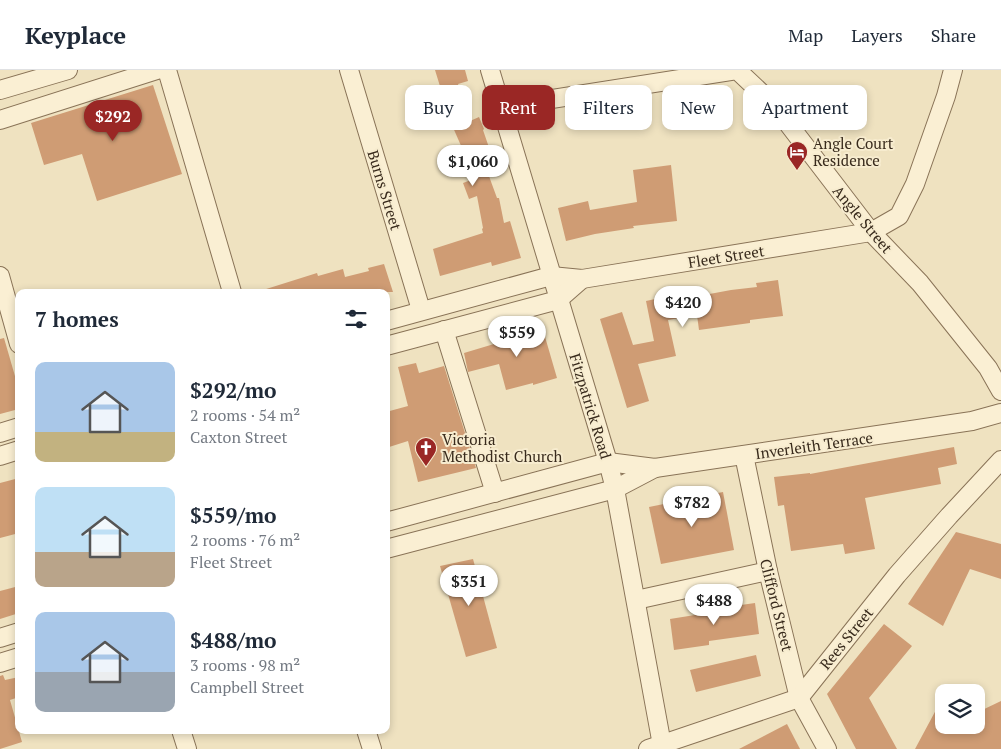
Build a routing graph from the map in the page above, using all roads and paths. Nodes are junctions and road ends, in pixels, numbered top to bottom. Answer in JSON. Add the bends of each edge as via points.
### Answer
{"nodes":[{"id":1,"x":68,"y":70,"type":"edge"},
{"id":2,"x":157,"y":70,"type":"edge"},
{"id":3,"x":167,"y":70,"type":"edge"},
{"id":4,"x":350,"y":70,"type":"edge"},
{"id":5,"x":490,"y":70,"type":"edge"},
{"id":6,"x":737,"y":70,"type":"edge"},
{"id":7,"x":954,"y":70,"type":"edge"},
{"id":8,"x":494,"y":85,"type":"edge"},
{"id":9,"x":0,"y":90,"type":"edge"},
{"id":10,"x":555,"y":99,"type":"edge"},
{"id":11,"x":0,"y":120,"type":"edge"},
{"id":12,"x":508,"y":130,"type":"edge"},
{"id":13,"x":871,"y":232,"type":"junction"},
{"id":14,"x":0,"y":276,"type":"edge"},
{"id":15,"x":551,"y":276,"type":"junction"},
{"id":16,"x":582,"y":279,"type":"junction"},
{"id":17,"x":231,"y":289,"type":"edge"},
{"id":18,"x":558,"y":300,"type":"junction"},
{"id":19,"x":421,"y":310,"type":"junction"},
{"id":20,"x":390,"y":320,"type":"edge"},
{"id":21,"x":15,"y":330,"type":"edge"},
{"id":22,"x":444,"y":330,"type":"junction"},
{"id":23,"x":390,"y":345,"type":"edge"},
{"id":24,"x":994,"y":373,"type":"edge"},
{"id":25,"x":1001,"y":391,"type":"edge"},
{"id":26,"x":1001,"y":413,"type":"edge"},
{"id":27,"x":972,"y":421,"type":"junction"},
{"id":28,"x":1001,"y":422,"type":"edge"},
{"id":29,"x":15,"y":428,"type":"edge"},
{"id":30,"x":0,"y":433,"type":"edge"},
{"id":31,"x":15,"y":451,"type":"edge"},
{"id":32,"x":744,"y":455,"type":"junction"},
{"id":33,"x":0,"y":456,"type":"edge"},
{"id":34,"x":1001,"y":460,"type":"edge"},
{"id":35,"x":608,"y":462,"type":"junction"},
{"id":36,"x":655,"y":468,"type":"junction"},
{"id":37,"x":615,"y":489,"type":"junction"},
{"id":38,"x":495,"y":493,"type":"junction"},
{"id":39,"x":390,"y":521,"type":"edge"},
{"id":40,"x":390,"y":548,"type":"edge"},
{"id":41,"x":768,"y":571,"type":"junction"},
{"id":42,"x":636,"y":600,"type":"junction"},
{"id":43,"x":15,"y":633,"type":"edge"},
{"id":44,"x":0,"y":638,"type":"edge"},
{"id":45,"x":15,"y":658,"type":"edge"},
{"id":46,"x":0,"y":663,"type":"edge"},
{"id":47,"x":799,"y":698,"type":"junction"},
{"id":48,"x":182,"y":734,"type":"edge"},
{"id":49,"x":367,"y":734,"type":"edge"},
{"id":50,"x":658,"y":748,"type":"edge"},
{"id":51,"x":187,"y":749,"type":"edge"},
{"id":52,"x":372,"y":749,"type":"edge"},
{"id":53,"x":827,"y":749,"type":"edge"}],
"edges":[{"from":1,"to":9,"type":"street"},
{"from":2,"to":11,"type":"street"},
{"from":3,"to":17,"type":"street"},
{"from":4,"to":19,"type":"street","name":"Burns Street"},
{"from":5,"to":8,"type":"street","name":"Fitzpatrick Road"},
{"from":6,"to":10,"type":"street","name":"Angle Street"},
{"from":6,"to":13,"type":"street","name":"Angle Street","via":[[773,104]]},
{"from":7,"to":13,"type":"street","via":[[915,184],[899,216]]},
{"from":12,"to":15,"type":"street","name":"Fitzpatrick Road"},
{"from":13,"to":16,"type":"street","name":"Fleet Street"},
{"from":13,"to":24,"type":"street","name":"Angle Street","via":[[920,283]]},
{"from":14,"to":21,"type":"street"},
{"from":15,"to":16,"type":"street","name":"Fleet Street"},
{"from":15,"to":18,"type":"street","name":"Fitzpatrick Road"},
{"from":15,"to":19,"type":"street","name":"Fleet Street"},
{"from":16,"to":18,"type":"street"},
{"from":18,"to":22,"type":"street"},
{"from":18,"to":35,"type":"street","name":"Fitzpatrick Road"},
{"from":19,"to":20,"type":"street","name":"Fleet Street"},
{"from":22,"to":23,"type":"street"},
{"from":22,"to":38,"type":"street"},
{"from":24,"to":25,"type":"street","name":"Angle Street"},
{"from":26,"to":27,"type":"street","name":"Inverleith Terrace"},
{"from":27,"to":28,"type":"street","name":"Inverleith Terrace"},
{"from":27,"to":32,"type":"street","name":"Inverleith Terrace"},
{"from":29,"to":30,"type":"street"},
{"from":31,"to":33,"type":"street"},
{"from":32,"to":36,"type":"street","name":"Inverleith Terrace"},
{"from":32,"to":41,"type":"street","name":"Clifford Street"},
{"from":34,"to":47,"type":"street","name":"Rees Street","via":[[897,575]]},
{"from":35,"to":36,"type":"street","name":"Inverleith Terrace"},
{"from":35,"to":37,"type":"street","name":"Fitzpatrick Road"},
{"from":35,"to":38,"type":"street","name":"Inverleith Terrace"},
{"from":36,"to":37,"type":"street","name":"Inverleith Terrace"},
{"from":37,"to":40,"type":"street","name":"Inverleith Terrace"},
{"from":37,"to":42,"type":"street","name":"Fitzpatrick Road"},
{"from":38,"to":39,"type":"street","name":"Inverleith Terrace"},
{"from":41,"to":42,"type":"street"},
{"from":41,"to":47,"type":"street","name":"Clifford Street"},
{"from":42,"to":50,"type":"street","name":"Fitzpatrick Road"},
{"from":43,"to":44,"type":"street"},
{"from":45,"to":46,"type":"street"},
{"from":47,"to":50,"type":"street"},
{"from":47,"to":53,"type":"street","name":"Clifford Street"},
{"from":48,"to":51,"type":"street"},
{"from":49,"to":52,"type":"street"}]}
